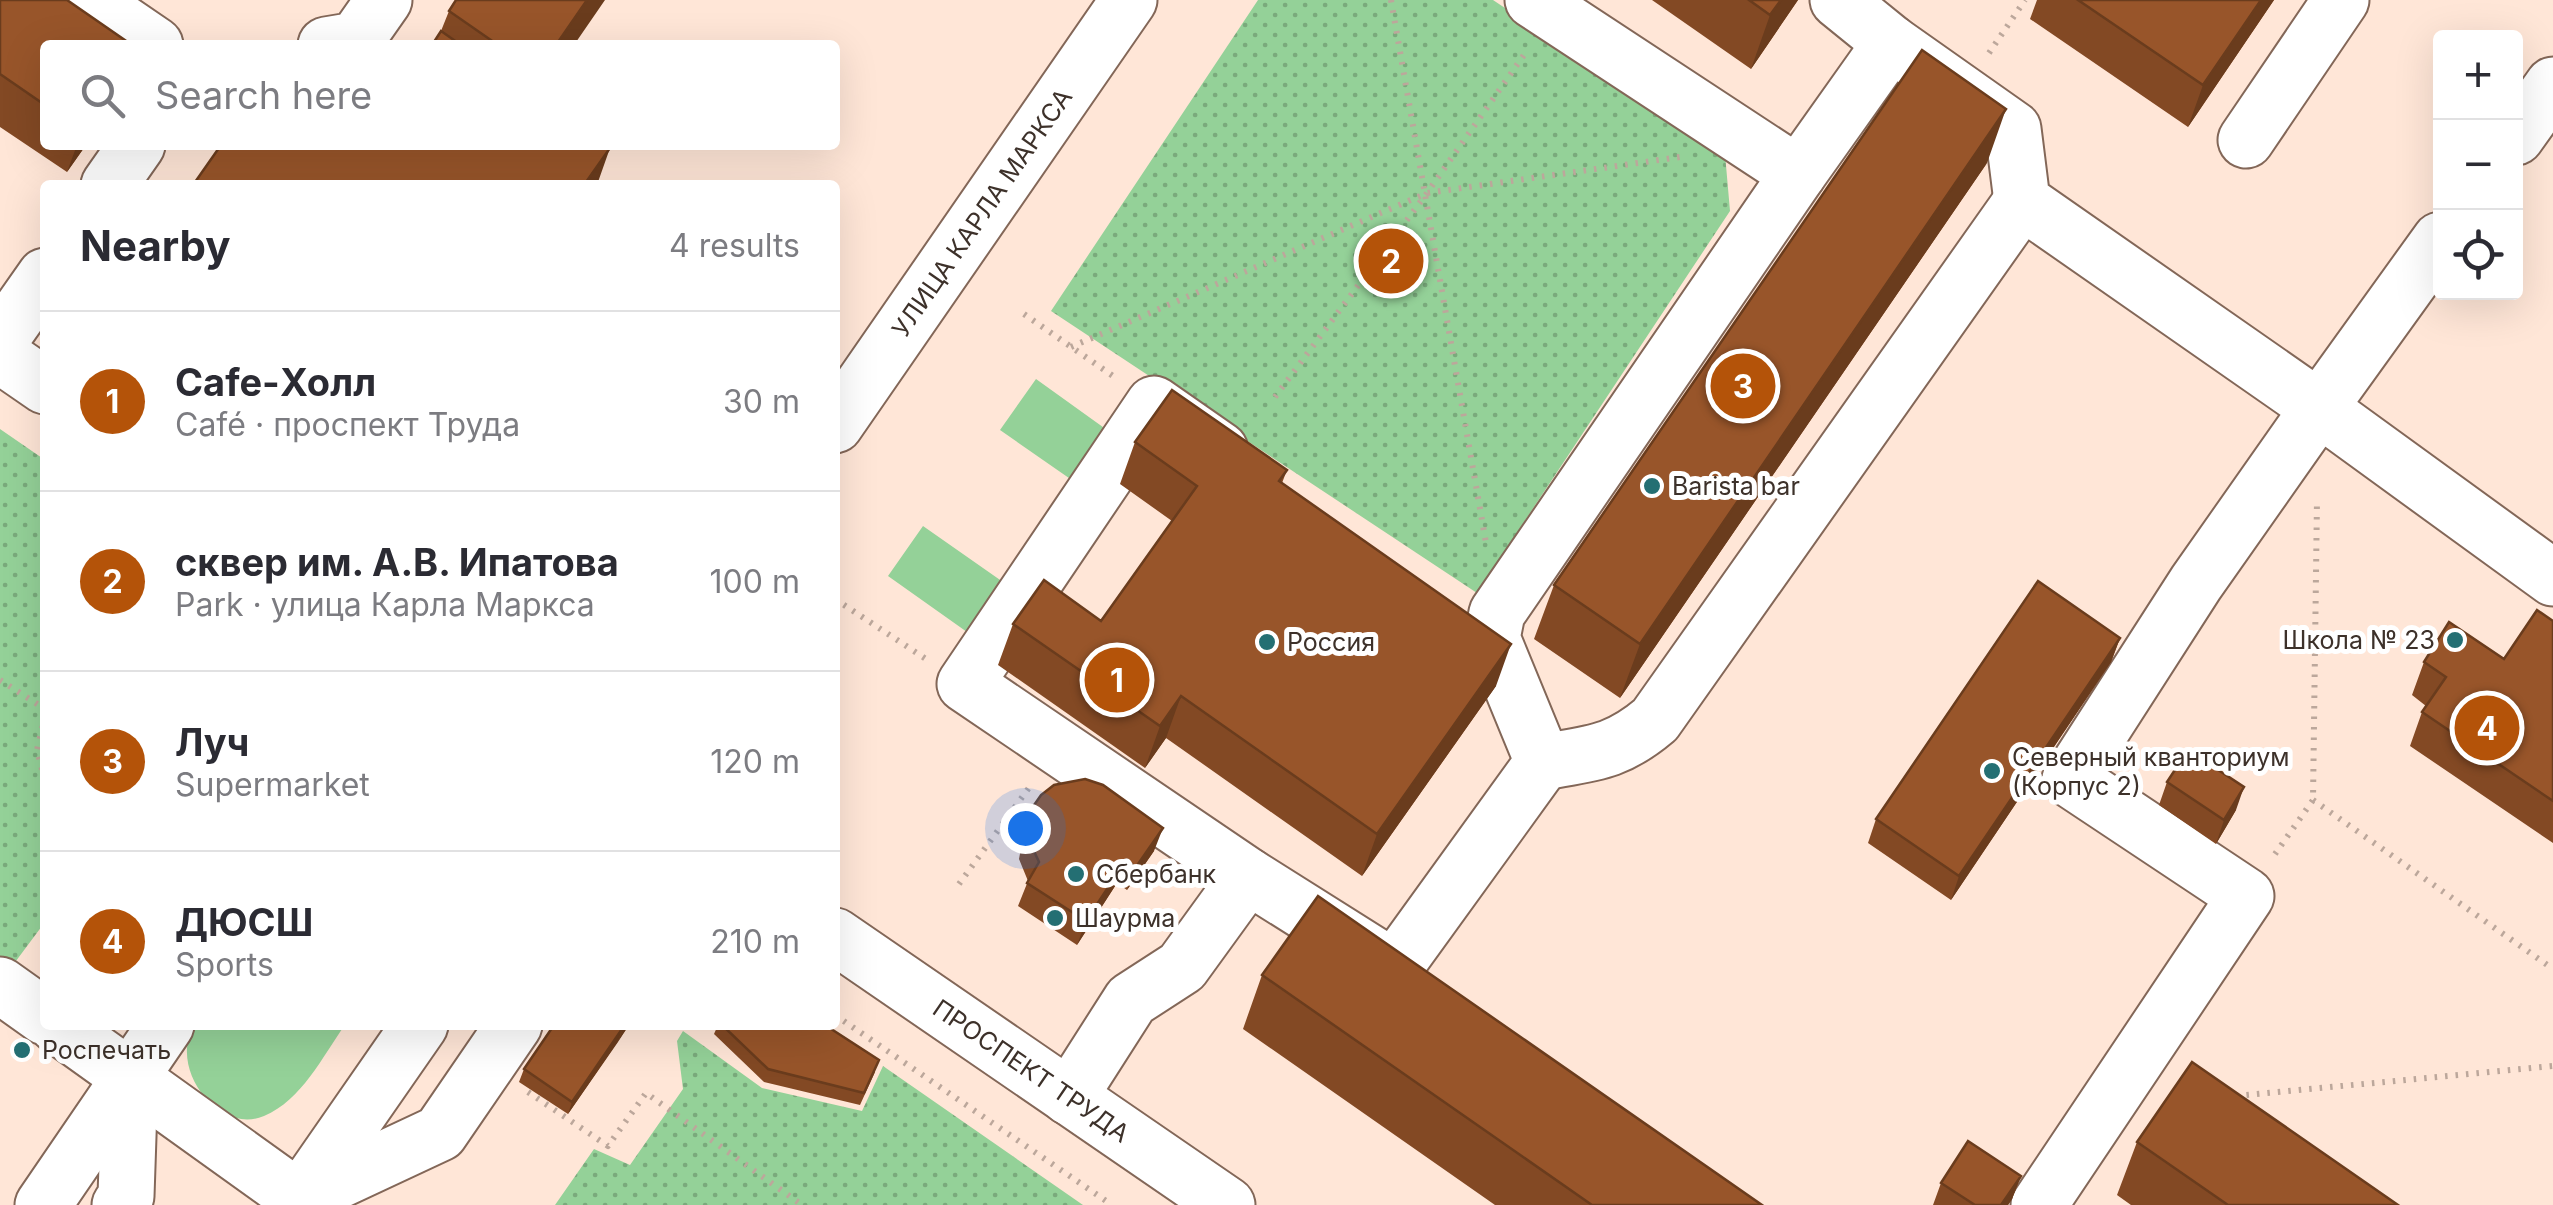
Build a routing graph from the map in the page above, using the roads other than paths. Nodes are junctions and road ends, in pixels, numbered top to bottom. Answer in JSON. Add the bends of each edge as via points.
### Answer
{"nodes":[{"id":1,"x":89,"y":0,"type":"edge"},
{"id":2,"x":384,"y":0,"type":"edge"},
{"id":3,"x":1129,"y":0,"type":"edge"},
{"id":4,"x":1838,"y":0,"type":"edge"},
{"id":5,"x":2341,"y":0,"type":"edge"},
{"id":6,"x":1542,"y":7,"type":"edge"},
{"id":7,"x":147,"y":40,"type":"edge"},
{"id":8,"x":356,"y":40,"type":"edge"},
{"id":9,"x":1891,"y":43,"type":"junction"},
{"id":10,"x":2553,"y":85,"type":"edge"},
{"id":11,"x":2523,"y":127,"type":"edge"},
{"id":12,"x":2246,"y":140,"type":"dead end"},
{"id":13,"x":134,"y":150,"type":"edge"},
{"id":14,"x":1776,"y":160,"type":"junction"},
{"id":15,"x":113,"y":180,"type":"edge"},
{"id":16,"x":2022,"y":201,"type":"junction"},
{"id":17,"x":2433,"y":250,"type":"edge"},
{"id":18,"x":40,"y":283,"type":"edge"},
{"id":19,"x":0,"y":340,"type":"edge"},
{"id":20,"x":0,"y":355,"type":"edge"},
{"id":21,"x":40,"y":383,"type":"edge"},
{"id":22,"x":2319,"y":408,"type":"junction"},
{"id":23,"x":840,"y":418,"type":"edge"},
{"id":24,"x":1266,"y":482,"type":"edge"},
{"id":25,"x":2553,"y":578,"type":"edge"},
{"id":26,"x":1444,"y":604,"type":"edge"},
{"id":27,"x":1495,"y":626,"type":"junction"},
{"id":28,"x":1543,"y":762,"type":"junction"},
{"id":29,"x":1248,"y":876,"type":"junction"},
{"id":30,"x":840,"y":939,"type":"edge"},
{"id":31,"x":1394,"y":968,"type":"junction"},
{"id":32,"x":0,"y":985,"type":"edge"},
{"id":33,"x":1442,"y":1001,"type":"edge"},
{"id":34,"x":40,"y":1013,"type":"edge"},
{"id":35,"x":64,"y":1030,"type":"edge"},
{"id":36,"x":162,"y":1030,"type":"edge"},
{"id":37,"x":417,"y":1030,"type":"edge"},
{"id":38,"x":511,"y":1030,"type":"edge"},
{"id":39,"x":130,"y":1076,"type":"junction"},
{"id":40,"x":1069,"y":1096,"type":"junction"},
{"id":41,"x":301,"y":1203,"type":"edge"},
{"id":42,"x":43,"y":1205,"type":"edge"},
{"id":43,"x":120,"y":1205,"type":"edge"},
{"id":44,"x":1227,"y":1205,"type":"edge"},
{"id":45,"x":2039,"y":1205,"type":"edge"}],
"edges":[{"from":1,"to":7,"type":"street"},
{"from":2,"to":8,"type":"street"},
{"from":3,"to":23,"type":"street","name":"УЛИЦА КАРЛА МАРКСА"},
{"from":4,"to":9,"type":"street"},
{"from":5,"to":12,"type":"street"},
{"from":6,"to":14,"type":"street"},
{"from":9,"to":14,"type":"street"},
{"from":9,"to":16,"type":"street","via":[[2012,129]]},
{"from":10,"to":11,"type":"street"},
{"from":13,"to":15,"type":"street"},
{"from":14,"to":27,"type":"street"},
{"from":16,"to":22,"type":"street"},
{"from":16,"to":28,"type":"street","via":[[1656,720],[1616,746]]},
{"from":17,"to":22,"type":"street"},
{"from":18,"to":19,"type":"street"},
{"from":20,"to":21,"type":"street"},
{"from":22,"to":25,"type":"street"},
{"from":22,"to":45,"type":"street","via":[[2070,779],[2246,896]]},
{"from":24,"to":29,"type":"street","via":[[1154,404],[965,684]]},
{"from":26,"to":27,"type":"street"},
{"from":27,"to":28,"type":"street"},
{"from":28,"to":31,"type":"street"},
{"from":29,"to":31,"type":"street"},
{"from":29,"to":40,"type":"street","via":[[1182,967],[1131,1000]]},
{"from":30,"to":40,"type":"street","name":"ПРОСПЕКТ ТРУДА"},
{"from":31,"to":33,"type":"street"},
{"from":32,"to":34,"type":"street"},
{"from":35,"to":39,"type":"street"},
{"from":36,"to":39,"type":"street"},
{"from":37,"to":41,"type":"street"},
{"from":38,"to":41,"type":"street","via":[[440,1133]]},
{"from":39,"to":41,"type":"street"},
{"from":39,"to":42,"type":"street"},
{"from":39,"to":43,"type":"street","via":[[126,1196]]},
{"from":40,"to":44,"type":"street","name":"ПРОСПЕКТ ТРУДА"}]}
